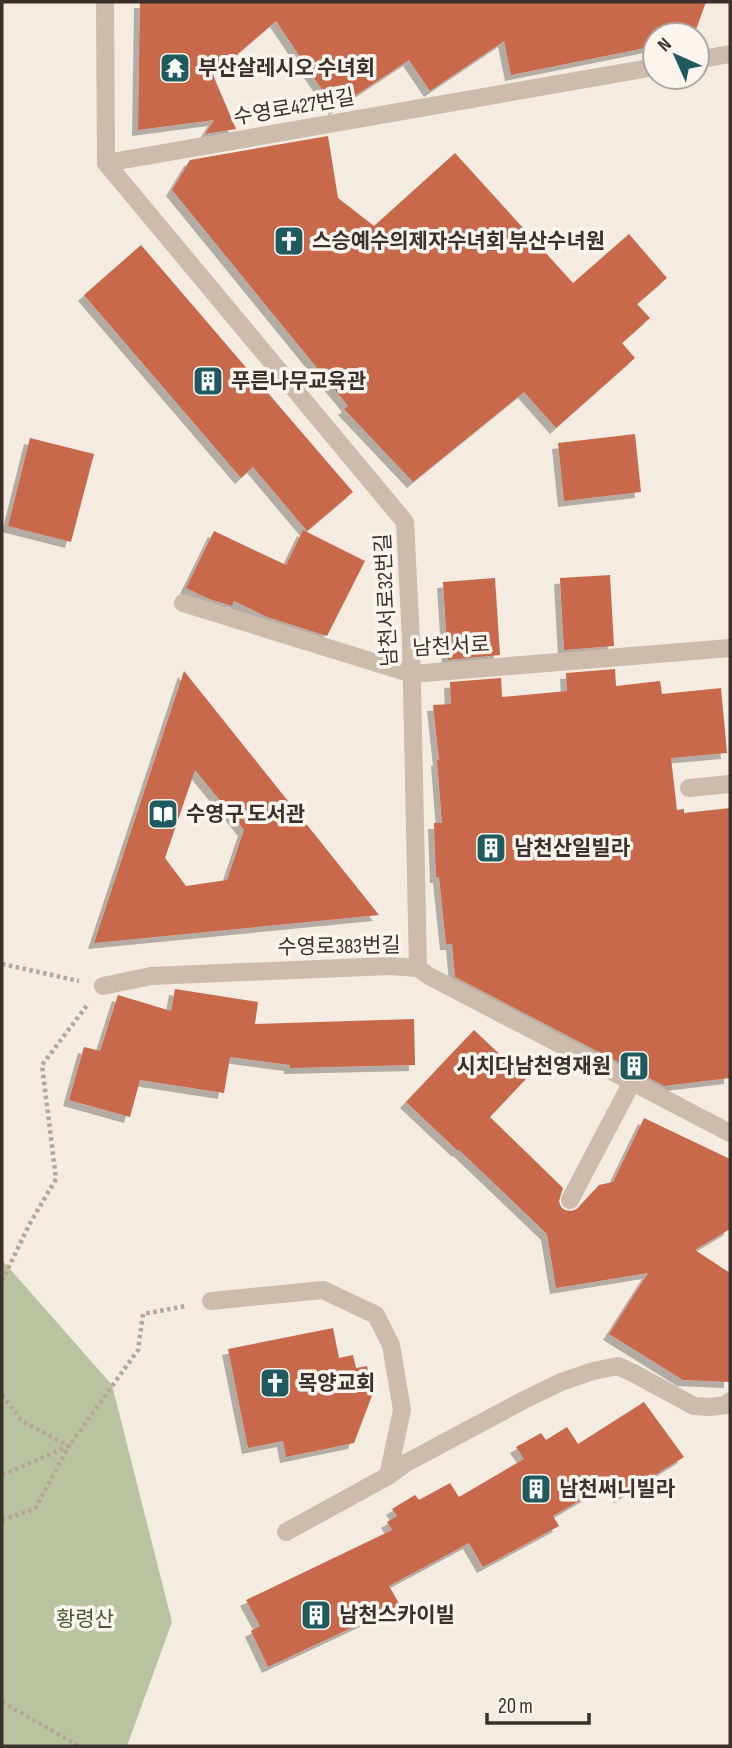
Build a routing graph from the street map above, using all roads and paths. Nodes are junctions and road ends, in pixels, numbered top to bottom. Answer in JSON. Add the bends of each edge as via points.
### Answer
{"nodes":[{"id":1,"x":105,"y":2,"type":"edge"},
{"id":2,"x":730,"y":54,"type":"edge"},
{"id":3,"x":711,"y":57,"type":"edge"},
{"id":4,"x":641,"y":69,"type":"edge"},
{"id":5,"x":106,"y":163,"type":"junction"},
{"id":6,"x":183,"y":603,"type":"dead end"},
{"id":7,"x":730,"y":648,"type":"edge"},
{"id":8,"x":412,"y":674,"type":"junction"},
{"id":9,"x":730,"y":784,"type":"edge"},
{"id":10,"x":689,"y":788,"type":"dead end"},
{"id":11,"x":2,"y":964,"type":"edge"},
{"id":12,"x":418,"y":968,"type":"junction"},
{"id":13,"x":103,"y":986,"type":"junction"},
{"id":14,"x":632,"y":1083,"type":"junction"},
{"id":15,"x":730,"y":1133,"type":"edge"},
{"id":16,"x":570,"y":1200,"type":"dead end"},
{"id":17,"x":2,"y":1281,"type":"edge"},
{"id":18,"x":211,"y":1301,"type":"joint"},
{"id":19,"x":2,"y":1395,"type":"edge"},
{"id":20,"x":730,"y":1401,"type":"edge"},
{"id":21,"x":69,"y":1446,"type":"junction"},
{"id":22,"x":2,"y":1475,"type":"edge"},
{"id":23,"x":388,"y":1476,"type":"junction"},
{"id":24,"x":2,"y":1520,"type":"edge"},
{"id":25,"x":286,"y":1532,"type":"dead end"},
{"id":26,"x":2,"y":1702,"type":"edge"},
{"id":27,"x":79,"y":1746,"type":"edge"}],
"edges":[{"from":1,"to":5,"type":"street"},
{"from":2,"to":3,"type":"street"},
{"from":4,"to":5,"type":"street","name":"수영로427번길"},
{"from":5,"to":8,"type":"street","name":"남천서로32번길","via":[[405,522]]},
{"from":6,"to":8,"type":"street","name":"남천서로"},
{"from":7,"to":8,"type":"street","name":"남천서로"},
{"from":8,"to":12,"type":"street","name":"남천서로32번길"},
{"from":9,"to":10,"type":"street"},
{"from":11,"to":13,"type":"path"},
{"from":12,"to":13,"type":"street","name":"수영로383번길","via":[[150,976]]},
{"from":12,"to":14,"type":"street","name":"수영로383번길"},
{"from":13,"to":17,"type":"path","via":[[42,1065],[56,1179]]},
{"from":14,"to":15,"type":"street","name":"수영로383번길"},
{"from":14,"to":16,"type":"street"},
{"from":18,"to":21,"type":"path","via":[[144,1314],[138,1350]]},
{"from":18,"to":23,"type":"street","via":[[323,1290],[376,1315],[391,1345],[402,1410]]},
{"from":19,"to":21,"type":"path","via":[[22,1421]]},
{"from":20,"to":23,"type":"street","via":[[695,1406],[618,1366],[593,1371],[524,1400]]},
{"from":21,"to":22,"type":"path"},
{"from":21,"to":24,"type":"path","via":[[35,1509]]},
{"from":23,"to":25,"type":"street"},
{"from":26,"to":27,"type":"path"}]}
